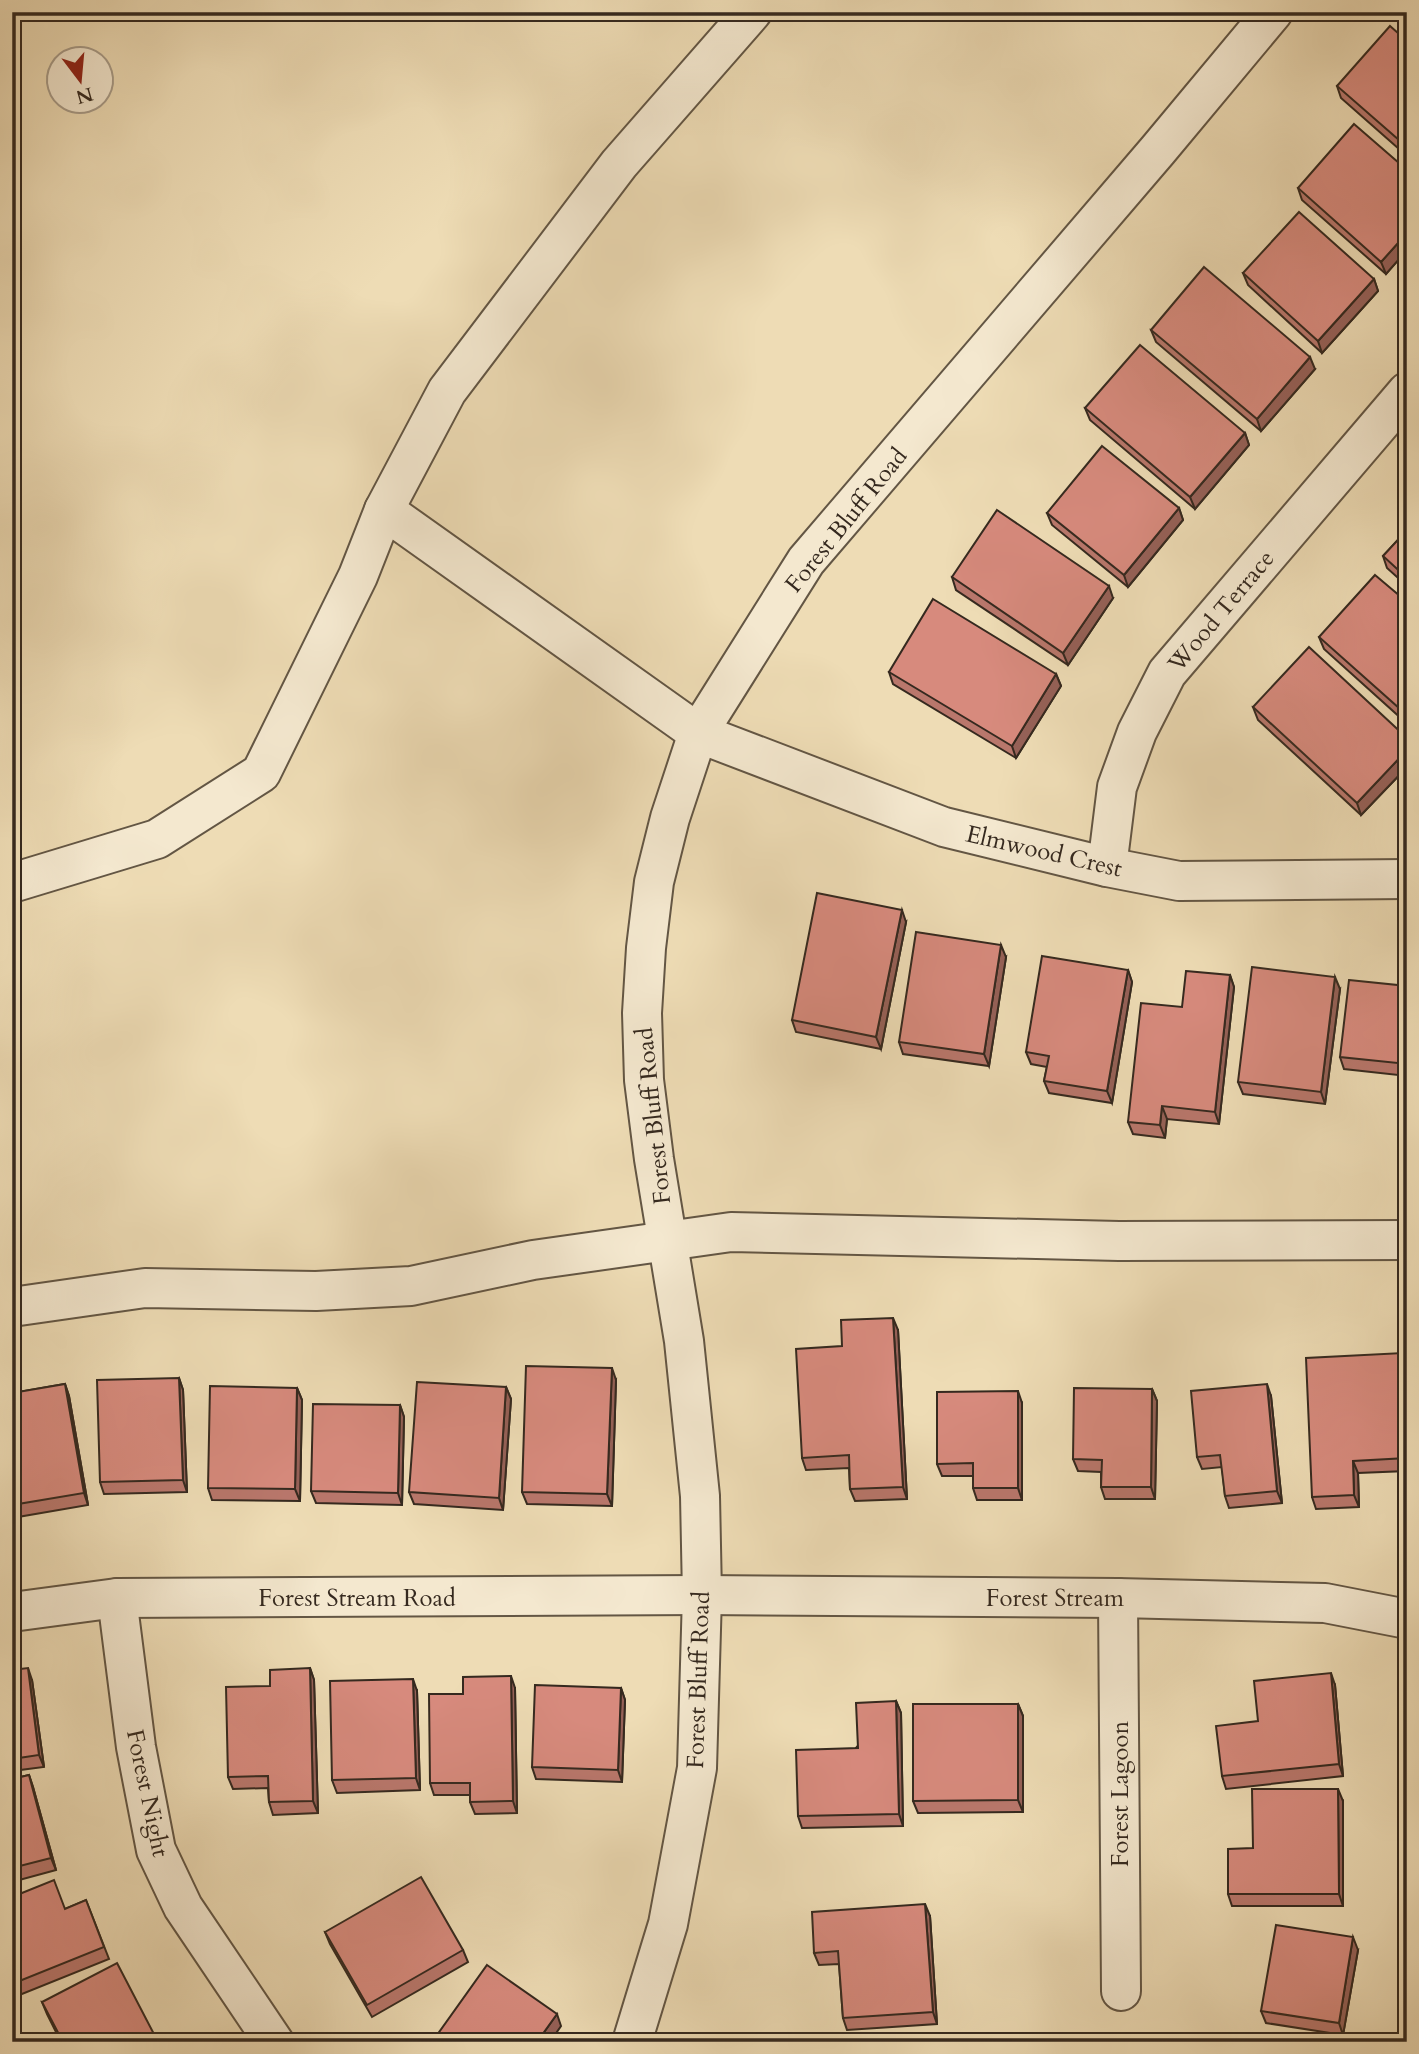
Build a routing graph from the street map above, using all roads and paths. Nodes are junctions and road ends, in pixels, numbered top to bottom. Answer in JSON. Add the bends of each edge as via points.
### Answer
{"nodes":[{"id":1,"x":752,"y":12,"type":"edge"},
{"id":2,"x":1273,"y":12,"type":"edge"},
{"id":3,"x":1407,"y":392,"type":"edge"},
{"id":4,"x":384,"y":510,"type":"junction"},
{"id":5,"x":698,"y":733,"type":"junction"},
{"id":6,"x":1107,"y":867,"type":"junction"},
{"id":7,"x":1407,"y":879,"type":"edge"},
{"id":8,"x":12,"y":883,"type":"edge"},
{"id":9,"x":667,"y":1240,"type":"junction"},
{"id":10,"x":1407,"y":1240,"type":"edge"},
{"id":11,"x":12,"y":1307,"type":"edge"},
{"id":12,"x":702,"y":1595,"type":"junction"},
{"id":13,"x":117,"y":1598,"type":"junction"},
{"id":14,"x":1118,"y":1598,"type":"junction"},
{"id":15,"x":12,"y":1612,"type":"edge"},
{"id":16,"x":1407,"y":1619,"type":"edge"},
{"id":17,"x":1121,"y":1991,"type":"dead end"},
{"id":18,"x":274,"y":2042,"type":"edge"},
{"id":19,"x":632,"y":2042,"type":"edge"}],
"edges":[{"from":1,"to":4,"type":"street","via":[[619,164],[447,391]]},
{"from":2,"to":5,"type":"street","name":"Forest Bluff Road","via":[[806,561]]},
{"from":3,"to":6,"type":"street","name":"Wood Terrace","via":[[1167,673],[1137,732],[1117,787]]},
{"from":4,"to":5,"type":"street","name":"Elmwood Crest"},
{"from":4,"to":8,"type":"street","via":[[358,576],[261,773],[158,839]]},
{"from":5,"to":6,"type":"street","name":"Elmwood Crest","via":[[944,827]]},
{"from":5,"to":9,"type":"street","name":"Forest Bluff Road","via":[[654,882],[642,1013],[644,1080]]},
{"from":6,"to":7,"type":"street","name":"Elmwood Crest","via":[[1180,881]]},
{"from":9,"to":10,"type":"street","via":[[731,1232],[1119,1241]]},
{"from":9,"to":11,"type":"street","via":[[533,1260],[411,1286],[316,1292],[145,1287]]},
{"from":9,"to":12,"type":"street","name":"Forest Bluff Road","via":[[684,1341],[699,1483]]},
{"from":12,"to":13,"type":"street","name":"Forest Stream Road"},
{"from":12,"to":14,"type":"street","name":"Forest Stream"},
{"from":12,"to":19,"type":"street","name":"Forest Bluff Road","via":[[697,1768],[668,1924]]},
{"from":13,"to":15,"type":"street","name":"Forest Stream Road"},
{"from":13,"to":18,"type":"street","name":"Forest Night","via":[[136,1747],[156,1850],[183,1908]]},
{"from":14,"to":16,"type":"street","name":"Forest Stream","via":[[1325,1603]]},
{"from":14,"to":17,"type":"street","name":"Forest Lagoon"}]}
